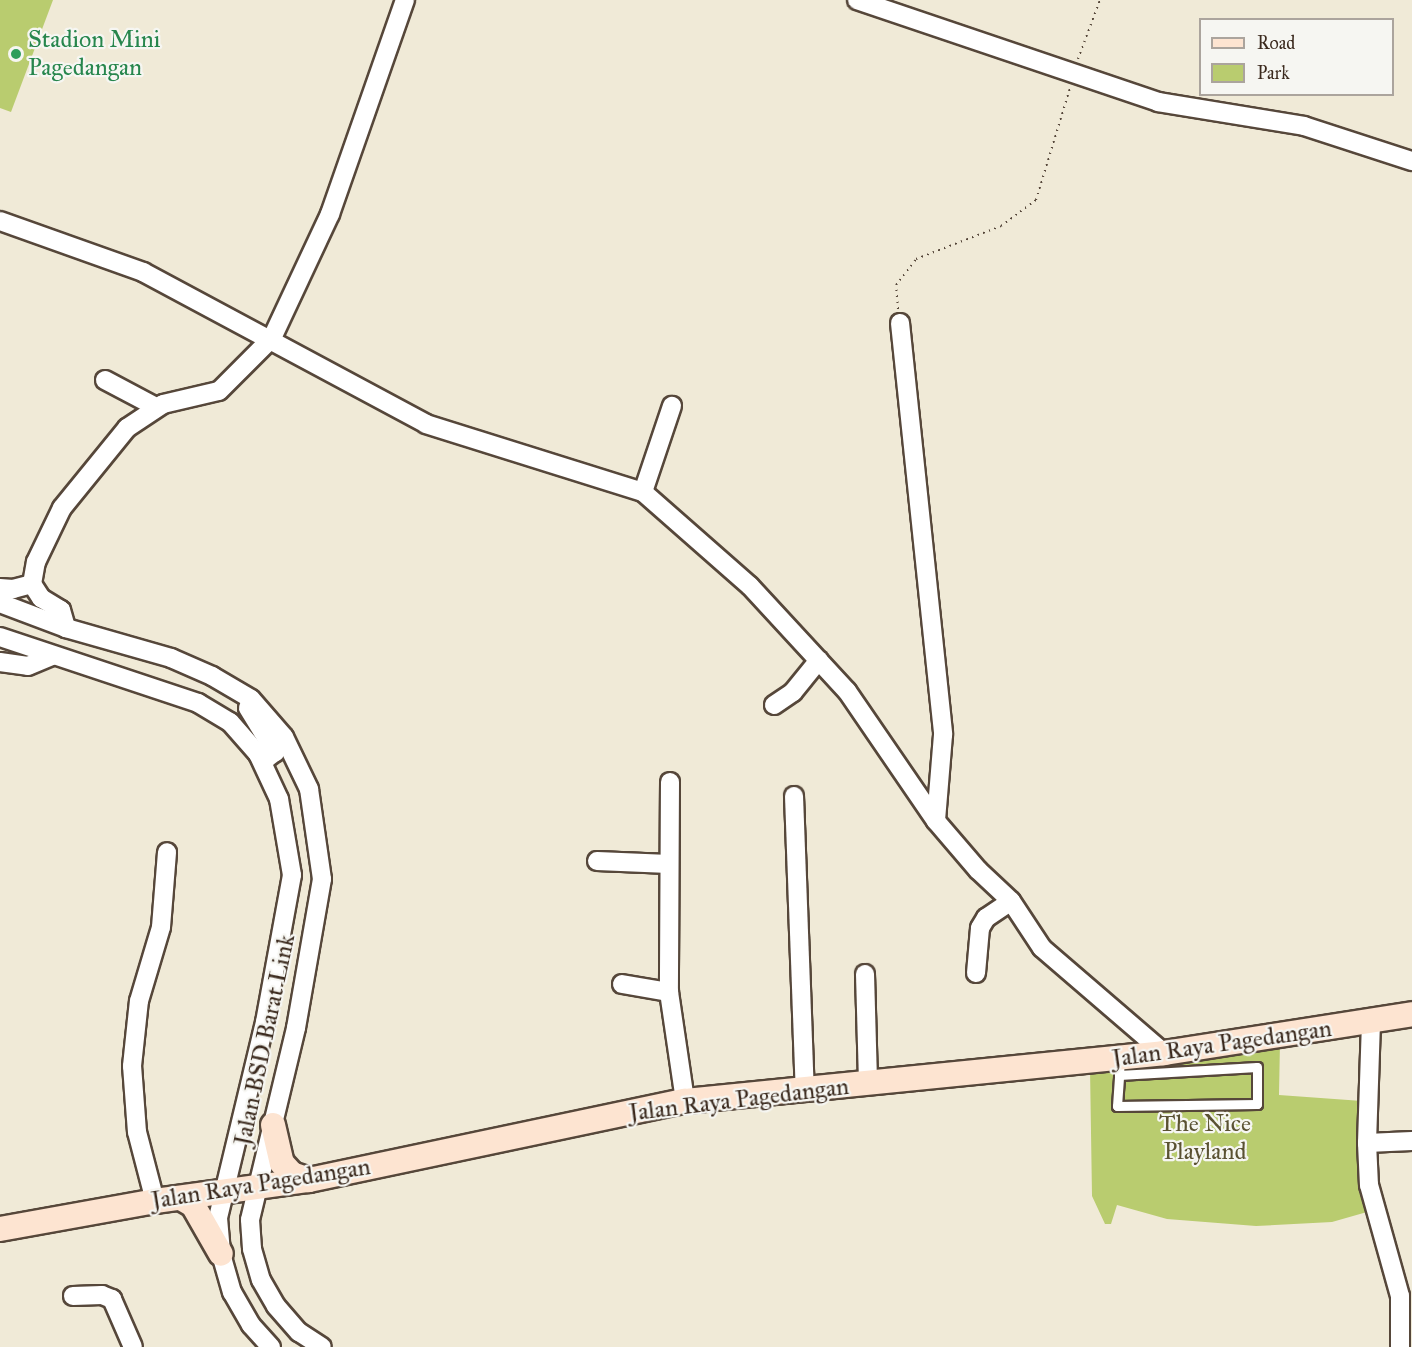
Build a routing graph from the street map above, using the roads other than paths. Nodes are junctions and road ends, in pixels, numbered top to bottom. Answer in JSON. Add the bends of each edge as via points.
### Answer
{"nodes":[{"id":1,"x":405,"y":0,"type":"edge"},
{"id":2,"x":857,"y":0,"type":"edge"},
{"id":3,"x":1412,"y":161,"type":"edge"},
{"id":4,"x":0,"y":221,"type":"edge"},
{"id":5,"x":900,"y":323,"type":"road end"},
{"id":6,"x":272,"y":338,"type":"junction"},
{"id":7,"x":105,"y":380,"type":"dead end"},
{"id":8,"x":672,"y":406,"type":"dead end"},
{"id":9,"x":156,"y":407,"type":"junction"},
{"id":10,"x":643,"y":492,"type":"junction"},
{"id":11,"x":32,"y":584,"type":"junction"},
{"id":12,"x":0,"y":588,"type":"edge"},
{"id":13,"x":0,"y":603,"type":"edge"},
{"id":14,"x":66,"y":628,"type":"junction"},
{"id":15,"x":0,"y":637,"type":"edge"},
{"id":16,"x":52,"y":656,"type":"junction"},
{"id":17,"x":819,"y":660,"type":"junction"},
{"id":18,"x":0,"y":662,"type":"edge"},
{"id":19,"x":241,"y":693,"type":"junction"},
{"id":20,"x":774,"y":705,"type":"dead end"},
{"id":21,"x":261,"y":761,"type":"junction"},
{"id":22,"x":670,"y":782,"type":"dead end"},
{"id":23,"x":794,"y":796,"type":"dead end"},
{"id":24,"x":936,"y":821,"type":"junction"},
{"id":25,"x":167,"y":852,"type":"dead end"},
{"id":26,"x":597,"y":861,"type":"dead end"},
{"id":27,"x":669,"y":864,"type":"junction"},
{"id":28,"x":1011,"y":901,"type":"junction"},
{"id":29,"x":976,"y":973,"type":"dead end"},
{"id":30,"x":865,"y":974,"type":"dead end"},
{"id":31,"x":622,"y":984,"type":"dead end"},
{"id":32,"x":669,"y":992,"type":"junction"},
{"id":33,"x":1412,"y":1014,"type":"edge"},
{"id":34,"x":1371,"y":1022,"type":"junction"},
{"id":35,"x":1164,"y":1053,"type":"junction"},
{"id":36,"x":1119,"y":1066,"type":"junction"},
{"id":37,"x":868,"y":1083,"type":"junction"},
{"id":38,"x":805,"y":1091,"type":"junction"},
{"id":39,"x":686,"y":1101,"type":"junction"},
{"id":40,"x":273,"y":1125,"type":"junction"},
{"id":41,"x":1412,"y":1141,"type":"edge"},
{"id":42,"x":1367,"y":1143,"type":"junction"},
{"id":43,"x":309,"y":1180,"type":"junction"},
{"id":44,"x":257,"y":1189,"type":"junction"},
{"id":45,"x":224,"y":1194,"type":"junction"},
{"id":46,"x":181,"y":1198,"type":"junction"},
{"id":47,"x":155,"y":1201,"type":"junction"},
{"id":48,"x":0,"y":1229,"type":"edge"},
{"id":49,"x":221,"y":1254,"type":"junction"},
{"id":50,"x":73,"y":1296,"type":"dead end"},
{"id":51,"x":133,"y":1347,"type":"edge"},
{"id":52,"x":271,"y":1347,"type":"edge"},
{"id":53,"x":322,"y":1347,"type":"edge"},
{"id":54,"x":1400,"y":1347,"type":"edge"}],
"edges":[{"from":1,"to":6,"type":"street","via":[[330,214]]},
{"from":2,"to":3,"type":"street","via":[[1158,102],[1304,126]]},
{"from":4,"to":6,"type":"street","via":[[143,272]]},
{"from":5,"to":24,"type":"street","via":[[903,381],[944,735]]},
{"from":6,"to":9,"type":"street","via":[[219,391]]},
{"from":6,"to":10,"type":"street","via":[[426,424]]},
{"from":7,"to":9,"type":"street"},
{"from":8,"to":10,"type":"street"},
{"from":9,"to":11,"type":"street","via":[[127,429],[62,508],[36,562]]},
{"from":10,"to":17,"type":"street","via":[[750,586]]},
{"from":11,"to":12,"type":"street","via":[[13,590]]},
{"from":11,"to":14,"type":"street","via":[[41,598],[61,609]]},
{"from":13,"to":14,"type":"street","name":"Jalan BSD Barat Link"},
{"from":14,"to":19,"type":"street","name":"Jalan BSD Barat Link","via":[[171,658]]},
{"from":15,"to":16,"type":"street","name":"Jalan BSD Barat Link"},
{"from":16,"to":18,"type":"street","via":[[28,666]]},
{"from":16,"to":21,"type":"street","name":"Jalan BSD Barat Link","via":[[160,687],[198,703],[230,722]]},
{"from":17,"to":20,"type":"street","via":[[793,692]]},
{"from":17,"to":24,"type":"street","via":[[886,744]]},
{"from":19,"to":21,"type":"street","via":[[275,752]]},
{"from":19,"to":40,"type":"street","name":"Jalan BSD Barat Link","via":[[284,737],[309,789],[322,879],[296,1028]]},
{"from":21,"to":45,"type":"street","name":"Jalan BSD Barat Link","via":[[279,799],[292,875],[265,1022]]},
{"from":22,"to":27,"type":"street"},
{"from":23,"to":38,"type":"street"},
{"from":24,"to":28,"type":"street"},
{"from":25,"to":47,"type":"street","via":[[161,927],[139,1001],[132,1066],[138,1132]]},
{"from":26,"to":27,"type":"street"},
{"from":27,"to":32,"type":"street"},
{"from":28,"to":29,"type":"street","via":[[986,918],[980,928]]},
{"from":28,"to":35,"type":"street","via":[[1042,948]]},
{"from":30,"to":37,"type":"street"},
{"from":31,"to":32,"type":"street"},
{"from":32,"to":39,"type":"street"},
{"from":33,"to":34,"type":"street","name":"Jalan Raya Pagedangan"},
{"from":34,"to":35,"type":"street","name":"Jalan Raya Pagedangan"},
{"from":34,"to":42,"type":"street"},
{"from":35,"to":36,"type":"street","name":"Jalan Raya Pagedangan"},
{"from":36,"to":36,"type":"lane","via":[[1117,1106],[1257,1104],[1257,1068]]},
{"from":36,"to":37,"type":"street","name":"Jalan Raya Pagedangan"},
{"from":37,"to":38,"type":"street","name":"Jalan Raya Pagedangan"},
{"from":38,"to":39,"type":"street","name":"Jalan Raya Pagedangan"},
{"from":39,"to":43,"type":"street","name":"Jalan Raya Pagedangan"},
{"from":40,"to":43,"type":"street","via":[[282,1163],[292,1174]]},
{"from":40,"to":44,"type":"street","name":"Jalan BSD Barat Link"},
{"from":41,"to":42,"type":"street"},
{"from":42,"to":54,"type":"street","via":[[1373,1211],[1400,1296]]},
{"from":43,"to":44,"type":"street","name":"Jalan Raya Pagedangan"},
{"from":44,"to":45,"type":"street","name":"Jalan Raya Pagedangan"},
{"from":44,"to":53,"type":"street","name":"Jalan BSD Barat Link","via":[[250,1220],[252,1249],[261,1280],[276,1306],[299,1332]]},
{"from":45,"to":46,"type":"street","name":"Jalan Raya Pagedangan"},
{"from":45,"to":49,"type":"street","name":"Jalan BSD Barat Link","via":[[218,1218]]},
{"from":46,"to":47,"type":"street","name":"Jalan Raya Pagedangan"},
{"from":46,"to":49,"type":"street","via":[[193,1205]]},
{"from":47,"to":48,"type":"street","name":"Jalan Raya Pagedangan"},
{"from":49,"to":52,"type":"street","name":"Jalan BSD Barat Link","via":[[232,1292],[251,1325]]},
{"from":50,"to":51,"type":"street","via":[[102,1295],[112,1299]]}]}
